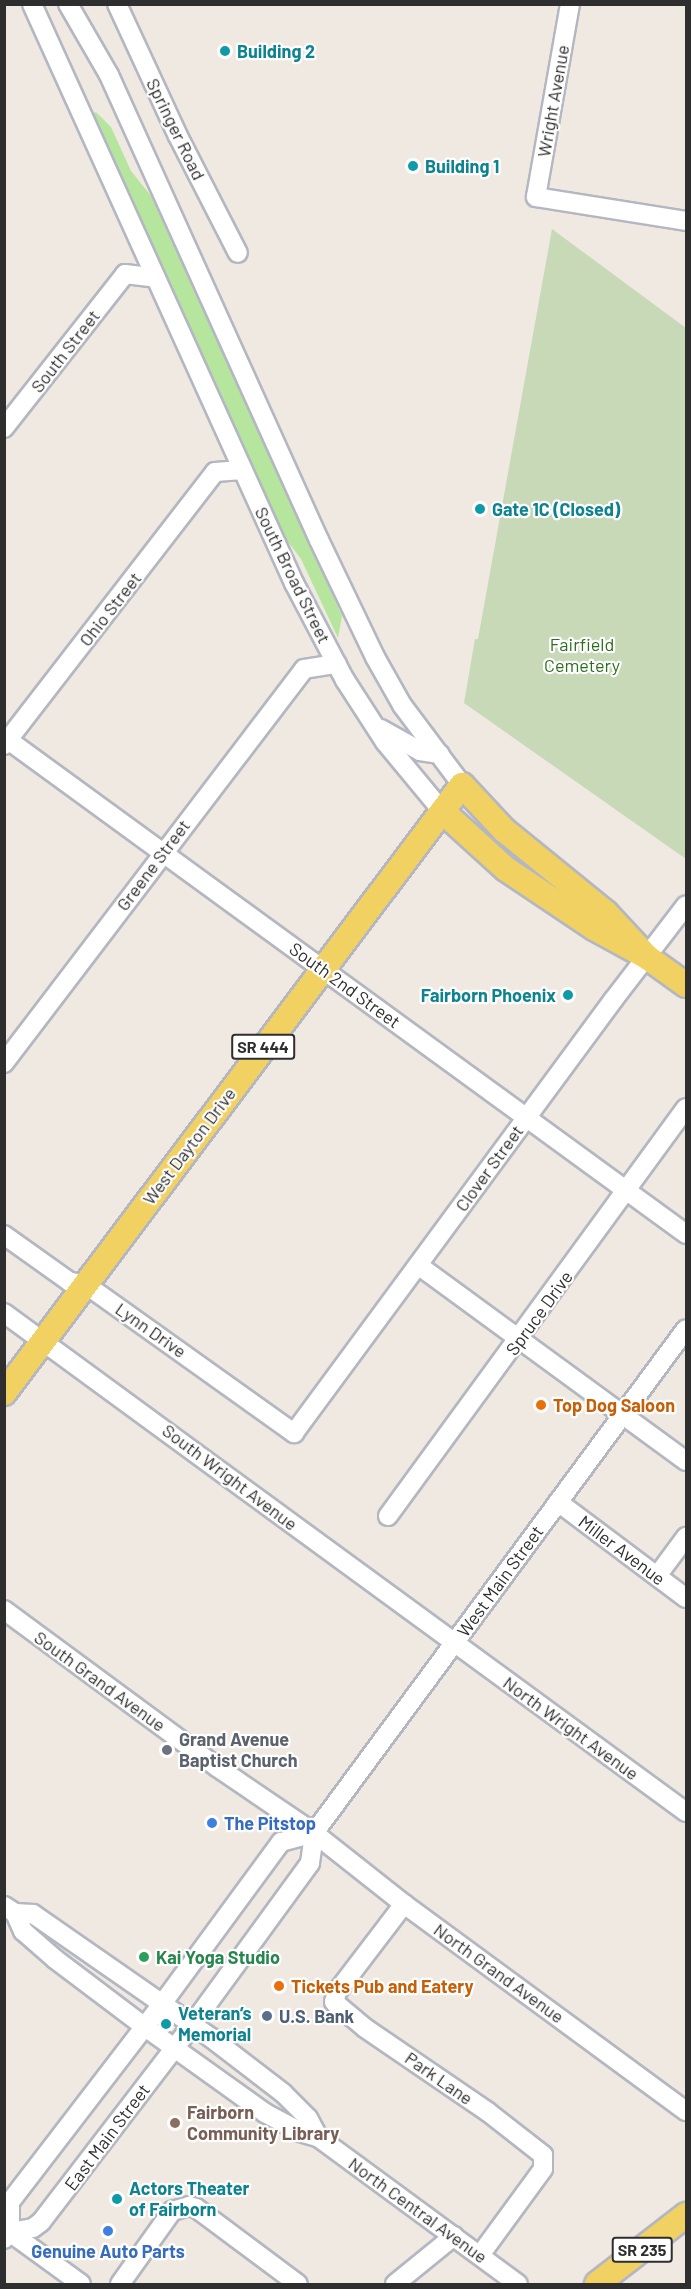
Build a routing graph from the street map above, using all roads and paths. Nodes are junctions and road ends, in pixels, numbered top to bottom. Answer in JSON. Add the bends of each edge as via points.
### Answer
{"nodes":[{"id":1,"x":32,"y":4,"type":"edge"},
{"id":2,"x":68,"y":4,"type":"edge"},
{"id":3,"x":117,"y":4,"type":"edge"},
{"id":4,"x":570,"y":4,"type":"edge"},
{"id":5,"x":687,"y":221,"type":"edge"},
{"id":6,"x":238,"y":252,"type":"dead end"},
{"id":7,"x":156,"y":279,"type":"junction"},
{"id":8,"x":4,"y":428,"type":"edge"},
{"id":9,"x":243,"y":470,"type":"junction"},
{"id":10,"x":337,"y":664,"type":"junction"},
{"id":11,"x":375,"y":726,"type":"junction"},
{"id":12,"x":6,"y":741,"type":"edge"},
{"id":13,"x":440,"y":754,"type":"junction"},
{"id":14,"x":462,"y":785,"type":"junction"},
{"id":15,"x":442,"y":810,"type":"junction"},
{"id":16,"x":163,"y":852,"type":"junction"},
{"id":17,"x":687,"y":905,"type":"edge"},
{"id":18,"x":647,"y":957,"type":"junction"},
{"id":19,"x":322,"y":968,"type":"junction"},
{"id":20,"x":687,"y":985,"type":"edge"},
{"id":21,"x":4,"y":1063,"type":"edge"},
{"id":22,"x":687,"y":1108,"type":"edge"},
{"id":23,"x":527,"y":1117,"type":"junction"},
{"id":24,"x":628,"y":1191,"type":"junction"},
{"id":25,"x":687,"y":1234,"type":"edge"},
{"id":26,"x":4,"y":1235,"type":"edge"},
{"id":27,"x":418,"y":1265,"type":"junction"},
{"id":28,"x":85,"y":1284,"type":"junction"},
{"id":29,"x":4,"y":1313,"type":"edge"},
{"id":30,"x":687,"y":1329,"type":"edge"},
{"id":31,"x":520,"y":1339,"type":"junction"},
{"id":32,"x":44,"y":1340,"type":"junction"},
{"id":33,"x":4,"y":1393,"type":"edge"},
{"id":34,"x":623,"y":1415,"type":"junction"},
{"id":35,"x":294,"y":1433,"type":"joint"},
{"id":36,"x":687,"y":1461,"type":"edge"},
{"id":37,"x":558,"y":1502,"type":"junction"},
{"id":38,"x":388,"y":1516,"type":"dead end"},
{"id":39,"x":687,"y":1537,"type":"edge"},
{"id":40,"x":657,"y":1576,"type":"junction"},
{"id":41,"x":687,"y":1598,"type":"edge"},
{"id":42,"x":4,"y":1610,"type":"edge"},
{"id":43,"x":455,"y":1643,"type":"junction"},
{"id":44,"x":687,"y":1812,"type":"edge"},
{"id":45,"x":314,"y":1833,"type":"junction"},
{"id":46,"x":404,"y":1904,"type":"junction"},
{"id":47,"x":10,"y":1909,"type":"edge"},
{"id":48,"x":162,"y":2004,"type":"junction"},
{"id":49,"x":192,"y":2025,"type":"junction"},
{"id":50,"x":145,"y":2027,"type":"junction"},
{"id":51,"x":174,"y":2048,"type":"junction"},
{"id":52,"x":687,"y":2111,"type":"edge"},
{"id":53,"x":318,"y":2137,"type":"junction"},
{"id":54,"x":687,"y":2215,"type":"edge"},
{"id":55,"x":6,"y":2233,"type":"edge"},
{"id":56,"x":454,"y":2236,"type":"junction"},
{"id":57,"x":480,"y":2255,"type":"junction"},
{"id":58,"x":81,"y":2284,"type":"edge"},
{"id":59,"x":120,"y":2284,"type":"edge"},
{"id":60,"x":298,"y":2284,"type":"edge"},
{"id":61,"x":395,"y":2284,"type":"edge"},
{"id":62,"x":518,"y":2284,"type":"edge"},
{"id":63,"x":597,"y":2284,"type":"edge"}],
"edges":[{"from":1,"to":7,"type":"street","name":"South Broad Street"},
{"from":2,"to":13,"type":"street","name":"South Broad Street","via":[[109,75],[375,657],[402,705]]},
{"from":3,"to":6,"type":"street","name":"Springer Road","via":[[177,136]]},
{"from":4,"to":5,"type":"street","name":"Wright Avenue","via":[[536,197]]},
{"from":7,"to":8,"type":"street","name":"South Street","via":[[125,274]]},
{"from":7,"to":9,"type":"street","name":"South Broad Street"},
{"from":9,"to":10,"type":"street","name":"South Broad Street","via":[[294,583]]},
{"from":9,"to":12,"type":"street","name":"Ohio Street","via":[[215,472]]},
{"from":10,"to":11,"type":"street","name":"South Broad Street"},
{"from":10,"to":16,"type":"street","name":"Greene Street","via":[[304,669]]},
{"from":11,"to":13,"type":"street","via":[[420,751]]},
{"from":11,"to":15,"type":"street","name":"South Broad Street"},
{"from":12,"to":16,"type":"street","name":"South 2nd Street"},
{"from":13,"to":14,"type":"street","name":"South Broad Street"},
{"from":14,"to":15,"type":"main road","name":"West Dayton Drive","number":"SR 444"},
{"from":14,"to":18,"type":"main road","name":"South Broad Street","via":[[504,830],[606,913]]},
{"from":15,"to":18,"type":"main road","name":"South Broad Street","via":[[506,869],[594,928]]},
{"from":15,"to":19,"type":"main road","name":"West Dayton Drive","number":"SR 444"},
{"from":16,"to":19,"type":"street","name":"South 2nd Street"},
{"from":16,"to":21,"type":"street","name":"Greene Street"},
{"from":17,"to":18,"type":"street","name":"Clover Street"},
{"from":18,"to":20,"type":"main road","name":"South Broad Street"},
{"from":18,"to":23,"type":"street","name":"Clover Street"},
{"from":19,"to":23,"type":"street","name":"South 2nd Street"},
{"from":19,"to":28,"type":"main road","name":"West Dayton Drive","number":"SR 444"},
{"from":22,"to":24,"type":"street","name":"Spruce Drive"},
{"from":23,"to":24,"type":"street","name":"South 2nd Street"},
{"from":23,"to":27,"type":"street","name":"Clover Street"},
{"from":24,"to":25,"type":"street","name":"South 2nd Street"},
{"from":24,"to":31,"type":"street","name":"Spruce Drive"},
{"from":26,"to":28,"type":"street","name":"Lynn Drive","via":[[70,1282]]},
{"from":27,"to":31,"type":"street"},
{"from":27,"to":35,"type":"street","name":"Clover Street"},
{"from":28,"to":32,"type":"main road","name":"West Dayton Drive","number":"SR 444"},
{"from":28,"to":35,"type":"street","name":"Lynn Drive"},
{"from":29,"to":32,"type":"street","name":"South Wright Avenue"},
{"from":30,"to":34,"type":"street","name":"West Main Street"},
{"from":31,"to":34,"type":"street"},
{"from":31,"to":38,"type":"street","name":"Spruce Drive"},
{"from":32,"to":33,"type":"main road","name":"West Dayton Drive","number":"SR 444"},
{"from":32,"to":43,"type":"street","name":"South Wright Avenue"},
{"from":34,"to":36,"type":"street"},
{"from":34,"to":37,"type":"street","name":"West Main Street"},
{"from":37,"to":40,"type":"street","name":"Miller Avenue"},
{"from":37,"to":43,"type":"street","name":"West Main Street"},
{"from":39,"to":40,"type":"street"},
{"from":40,"to":41,"type":"street","name":"Miller Avenue"},
{"from":42,"to":45,"type":"street","name":"South Grand Avenue","via":[[217,1767]]},
{"from":43,"to":44,"type":"street","name":"North Wright Avenue"},
{"from":43,"to":45,"type":"street","name":"West Main Street"},
{"from":45,"to":46,"type":"street","name":"North Grand Avenue"},
{"from":45,"to":48,"type":"street","via":[[281,1842]]},
{"from":45,"to":49,"type":"street","name":"West Main Street","via":[[310,1863]]},
{"from":46,"to":52,"type":"street","name":"North Grand Avenue"},
{"from":46,"to":57,"type":"street","name":"Park Lane","via":[[337,1992],[334,2002],[543,2155],[543,2169]]},
{"from":47,"to":48,"type":"street","name":"North Central Avenue","via":[[33,1914]]},
{"from":47,"to":50,"type":"street","name":"North Central Avenue","via":[[22,1931]]},
{"from":48,"to":49,"type":"street","name":"North Central Avenue"},
{"from":48,"to":50,"type":"street","name":"East Main Street"},
{"from":49,"to":51,"type":"street","name":"East Main Street"},
{"from":49,"to":53,"type":"street","name":"North Central Avenue","via":[[283,2093],[308,2118]]},
{"from":50,"to":51,"type":"street","name":"North Central Avenue"},
{"from":50,"to":55,"type":"street","name":"East Main Street","via":[[10,2202]]},
{"from":51,"to":53,"type":"street","name":"North Central Avenue","via":[[265,2113]]},
{"from":51,"to":55,"type":"street","name":"East Main Street","via":[[42,2222],[33,2228]]},
{"from":53,"to":56,"type":"street","name":"North Central Avenue"},
{"from":54,"to":63,"type":"main road","number":"SR 235"},
{"from":55,"to":58,"type":"street"},
{"from":56,"to":57,"type":"street","name":"North Central Avenue"},
{"from":56,"to":61,"type":"street"},
{"from":57,"to":62,"type":"street","name":"North Central Avenue"},
{"from":59,"to":60,"type":"street","via":[[172,2211],[189,2206]]}]}
